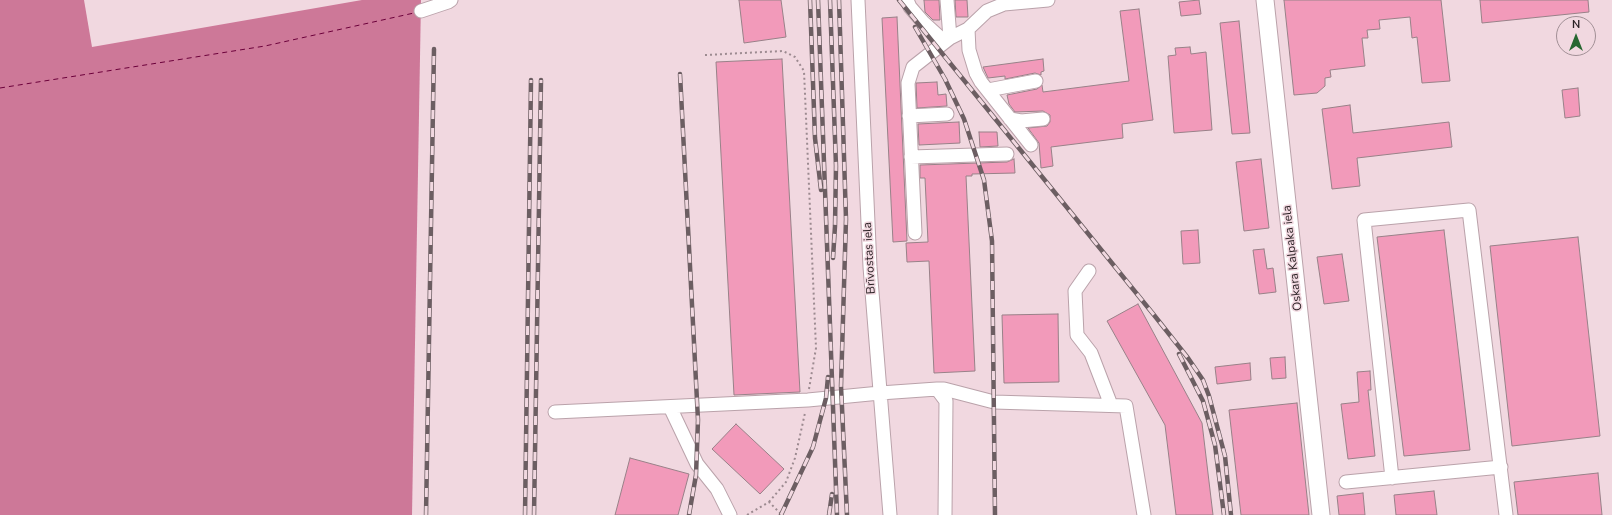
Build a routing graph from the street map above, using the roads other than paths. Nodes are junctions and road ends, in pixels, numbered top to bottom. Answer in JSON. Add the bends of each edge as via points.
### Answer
{"nodes":[{"id":1,"x":858,"y":0,"type":"edge"},
{"id":2,"x":907,"y":0,"type":"edge"},
{"id":3,"x":947,"y":0,"type":"edge"},
{"id":4,"x":1048,"y":0,"type":"edge"},
{"id":5,"x":1265,"y":0,"type":"edge"},
{"id":6,"x":451,"y":1,"type":"edge"},
{"id":7,"x":421,"y":11,"type":"dead end"},
{"id":8,"x":968,"y":29,"type":"junction"},
{"id":9,"x":947,"y":40,"type":"junction"},
{"id":10,"x":1036,"y":81,"type":"dead end"},
{"id":11,"x":988,"y":90,"type":"junction"},
{"id":12,"x":947,"y":114,"type":"dead end"},
{"id":13,"x":909,"y":116,"type":"junction"},
{"id":14,"x":1010,"y":120,"type":"junction"},
{"id":15,"x":1043,"y":120,"type":"dead end"},
{"id":16,"x":1031,"y":145,"type":"dead end"},
{"id":17,"x":1007,"y":154,"type":"dead end"},
{"id":18,"x":911,"y":157,"type":"junction"},
{"id":19,"x":915,"y":233,"type":"dead end"},
{"id":20,"x":1089,"y":272,"type":"dead end"},
{"id":21,"x":937,"y":389,"type":"junction"},
{"id":22,"x":880,"y":393,"type":"junction"},
{"id":23,"x":670,"y":406,"type":"junction"},
{"id":24,"x":1111,"y":406,"type":"junction"},
{"id":25,"x":556,"y":412,"type":"dead end"},
{"id":26,"x":1501,"y":467,"type":"junction"},
{"id":27,"x":1392,"y":478,"type":"junction"},
{"id":28,"x":1346,"y":482,"type":"dead end"},
{"id":29,"x":730,"y":515,"type":"edge"},
{"id":30,"x":890,"y":515,"type":"edge"},
{"id":31,"x":945,"y":515,"type":"edge"},
{"id":32,"x":1144,"y":515,"type":"edge"},
{"id":33,"x":1322,"y":515,"type":"edge"},
{"id":34,"x":1506,"y":515,"type":"edge"}],
"edges":[{"from":1,"to":22,"type":"street","name":"Brīvostas iela","via":[[870,267]]},
{"from":2,"to":9,"type":"street","via":[[923,22]]},
{"from":3,"to":9,"type":"street"},
{"from":4,"to":8,"type":"street","via":[[1004,4],[986,12]]},
{"from":5,"to":33,"type":"main road","name":"Oskara Kalpaka iela"},
{"from":6,"to":7,"type":"street"},
{"from":8,"to":9,"type":"street"},
{"from":8,"to":11,"type":"street","via":[[968,50],[976,74]]},
{"from":9,"to":13,"type":"street","via":[[913,67],[908,83]]},
{"from":10,"to":11,"type":"street"},
{"from":11,"to":14,"type":"street"},
{"from":12,"to":13,"type":"street"},
{"from":13,"to":18,"type":"street"},
{"from":14,"to":15,"type":"street"},
{"from":14,"to":16,"type":"street"},
{"from":17,"to":18,"type":"street"},
{"from":18,"to":19,"type":"street"},
{"from":20,"to":24,"type":"street","via":[[1075,291],[1077,335],[1091,353]]},
{"from":21,"to":22,"type":"street"},
{"from":21,"to":24,"type":"street","via":[[994,402]]},
{"from":21,"to":31,"type":"street","via":[[946,401]]},
{"from":22,"to":23,"type":"street","via":[[808,400]]},
{"from":22,"to":30,"type":"street","name":"Brīvostas iela"},
{"from":23,"to":25,"type":"street"},
{"from":23,"to":29,"type":"street","via":[[697,464],[717,489]]},
{"from":24,"to":32,"type":"street","via":[[1126,406]]},
{"from":26,"to":27,"type":"street"},
{"from":26,"to":27,"type":"street","via":[[1469,210],[1364,220]]},
{"from":26,"to":34,"type":"street"},
{"from":27,"to":28,"type":"street"}]}
